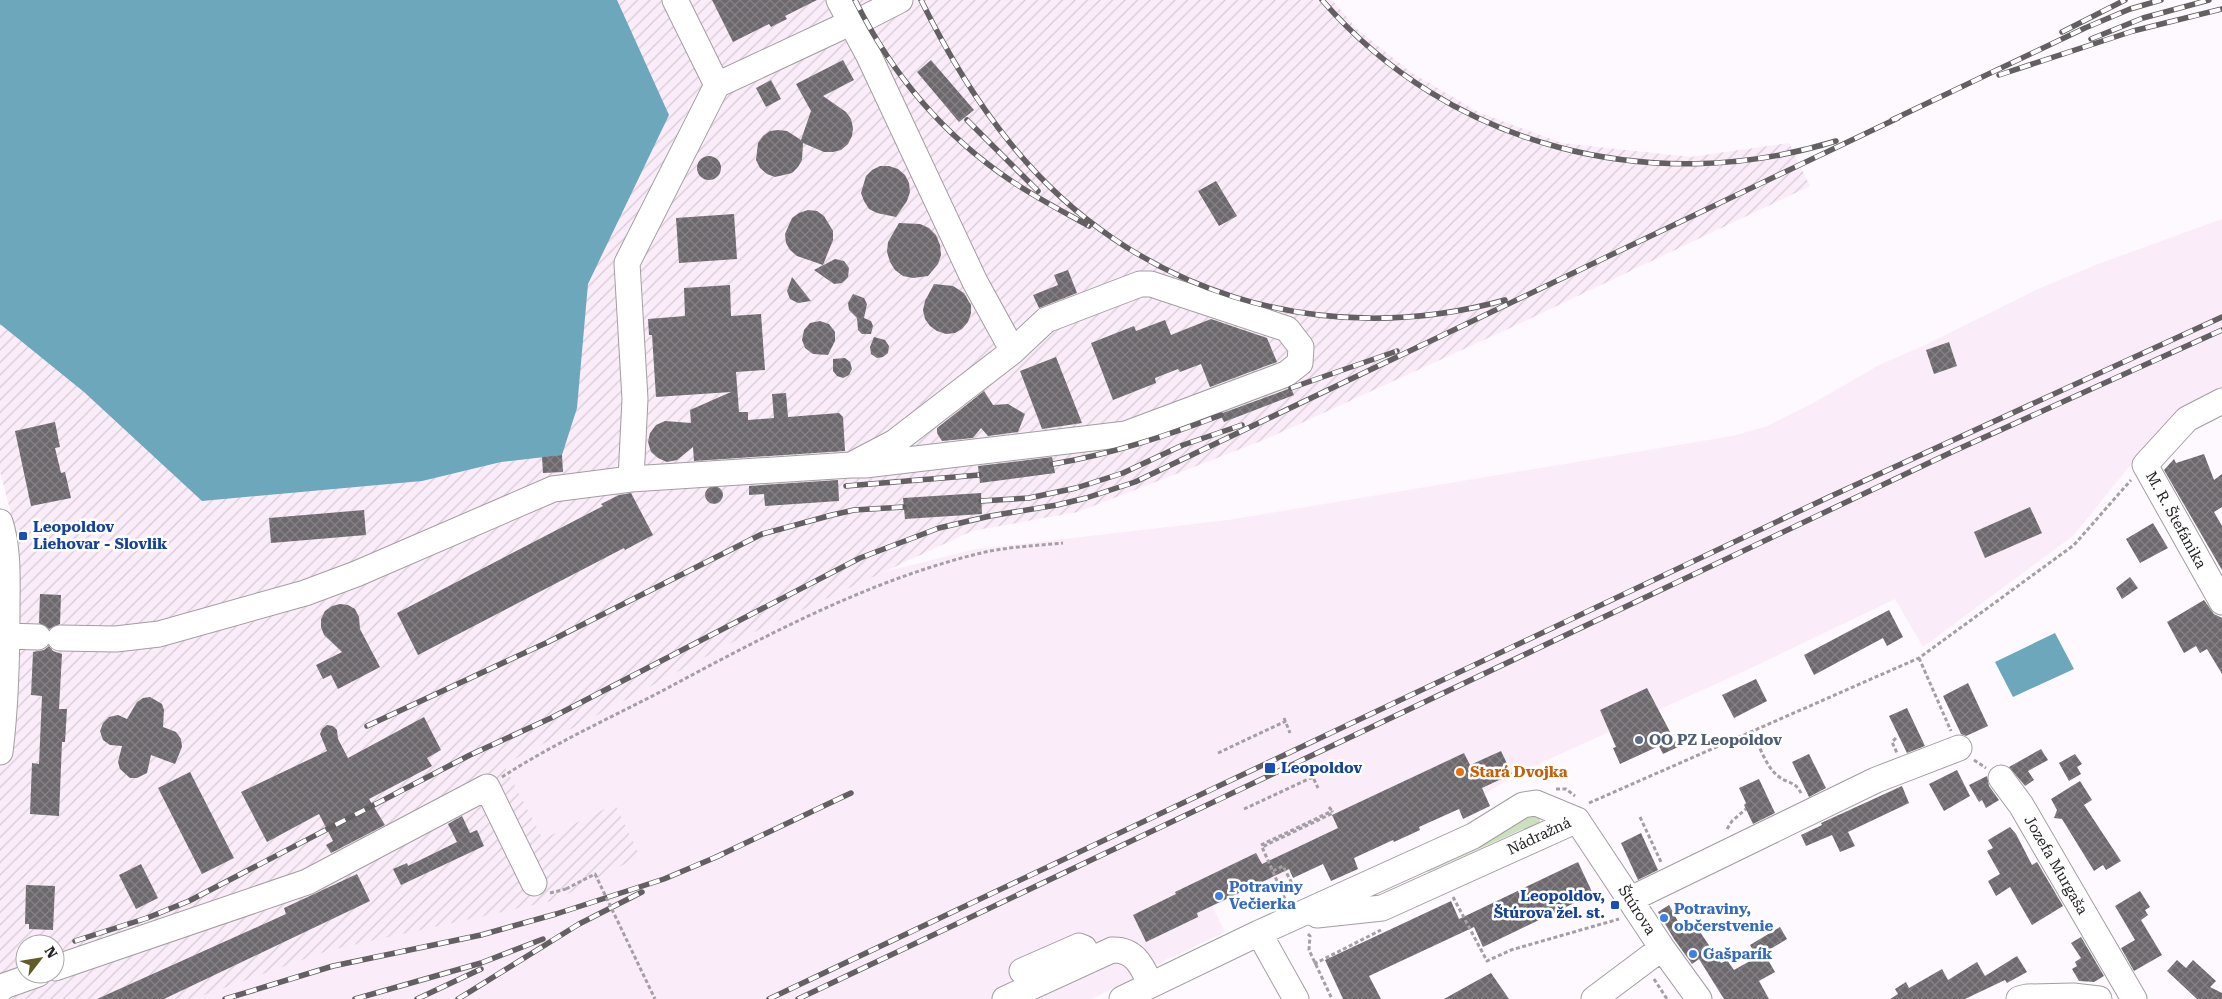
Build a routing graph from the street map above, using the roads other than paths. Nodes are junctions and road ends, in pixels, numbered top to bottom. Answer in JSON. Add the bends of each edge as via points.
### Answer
{"nodes":[{"id":1,"x":675,"y":0,"type":"edge"},
{"id":2,"x":839,"y":0,"type":"edge"},
{"id":3,"x":900,"y":0,"type":"edge"},
{"id":4,"x":850,"y":23,"type":"junction"},
{"id":5,"x":717,"y":85,"type":"junction"},
{"id":6,"x":1013,"y":350,"type":"junction"},
{"id":7,"x":2222,"y":401,"type":"edge"},
{"id":8,"x":851,"y":465,"type":"junction"},
{"id":9,"x":631,"y":479,"type":"junction"},
{"id":10,"x":0,"y":522,"type":"edge"},
{"id":11,"x":2222,"y":602,"type":"edge"},
{"id":12,"x":7,"y":636,"type":"junction"},
{"id":13,"x":1959,"y":748,"type":"road end"},
{"id":14,"x":0,"y":752,"type":"edge"},
{"id":15,"x":2001,"y":778,"type":"road end"},
{"id":16,"x":1577,"y":820,"type":"junction"},
{"id":17,"x":534,"y":883,"type":"dead end"},
{"id":18,"x":1630,"y":908,"type":"junction"},
{"id":19,"x":1293,"y":913,"type":"junction"},
{"id":20,"x":1259,"y":933,"type":"junction"},
{"id":21,"x":1662,"y":948,"type":"junction"},
{"id":22,"x":1090,"y":960,"type":"junction"},
{"id":23,"x":65,"y":965,"type":"edge"},
{"id":24,"x":1022,"y":971,"type":"dead end"},
{"id":25,"x":15,"y":982,"type":"edge"},
{"id":26,"x":1151,"y":985,"type":"junction"},
{"id":27,"x":0,"y":990,"type":"edge"},
{"id":28,"x":1005,"y":999,"type":"edge"},
{"id":29,"x":1122,"y":999,"type":"edge"},
{"id":30,"x":1296,"y":999,"type":"edge"},
{"id":31,"x":1594,"y":999,"type":"edge"},
{"id":32,"x":1699,"y":999,"type":"edge"},
{"id":33,"x":2020,"y":999,"type":"edge"},
{"id":34,"x":2099,"y":999,"type":"edge"},
{"id":35,"x":2134,"y":999,"type":"edge"}],
"edges":[{"from":1,"to":5,"type":"street"},
{"from":2,"to":4,"type":"street"},
{"from":3,"to":4,"type":"street"},
{"from":4,"to":5,"type":"street"},
{"from":4,"to":6,"type":"street","via":[[868,54],[975,282]]},
{"from":5,"to":9,"type":"street","via":[[627,263],[635,399]]},
{"from":6,"to":8,"type":"street","via":[[895,442]]},
{"from":6,"to":8,"type":"street","via":[[1046,320],[1140,284],[1151,284],[1287,329],[1301,347],[1300,363],[1286,374],[1126,434]]},
{"from":7,"to":11,"type":"street","name":"M. R. Štefánika","via":[[2187,419],[2145,465]]},
{"from":8,"to":9,"type":"street"},
{"from":9,"to":12,"type":"street","via":[[553,489],[305,593],[168,632],[116,639]]},
{"from":10,"to":12,"type":"street","via":[[7,570]]},
{"from":12,"to":14,"type":"street"},
{"from":13,"to":18,"type":"street","via":[[1876,780],[1670,880]]},
{"from":15,"to":35,"type":"street","name":"Jozefa Murgaša","via":[[2022,805]]},
{"from":16,"to":18,"type":"street","name":"Štúrova"},
{"from":16,"to":19,"type":"street","name":"Nádražná","via":[[1382,908],[1321,914]]},
{"from":16,"to":19,"type":"street","name":"Nádražná","via":[[1536,803],[1523,805],[1473,836]]},
{"from":17,"to":23,"type":"street","via":[[487,787],[308,882]]},
{"from":18,"to":21,"type":"street","name":"Štúrova"},
{"from":19,"to":20,"type":"street","name":"Nádražná"},
{"from":20,"to":26,"type":"street","name":"Nádražná"},
{"from":20,"to":30,"type":"street"},
{"from":21,"to":31,"type":"street"},
{"from":21,"to":32,"type":"street","name":"Štúrova"},
{"from":22,"to":24,"type":"street","via":[[1084,948],[1079,946]]},
{"from":22,"to":26,"type":"street","via":[[1122,949],[1138,961]]},
{"from":22,"to":28,"type":"street"},
{"from":25,"to":27,"type":"street"},
{"from":26,"to":29,"type":"street","name":"Nádražná"},
{"from":33,"to":34,"type":"street","via":[[2073,996]]}]}
